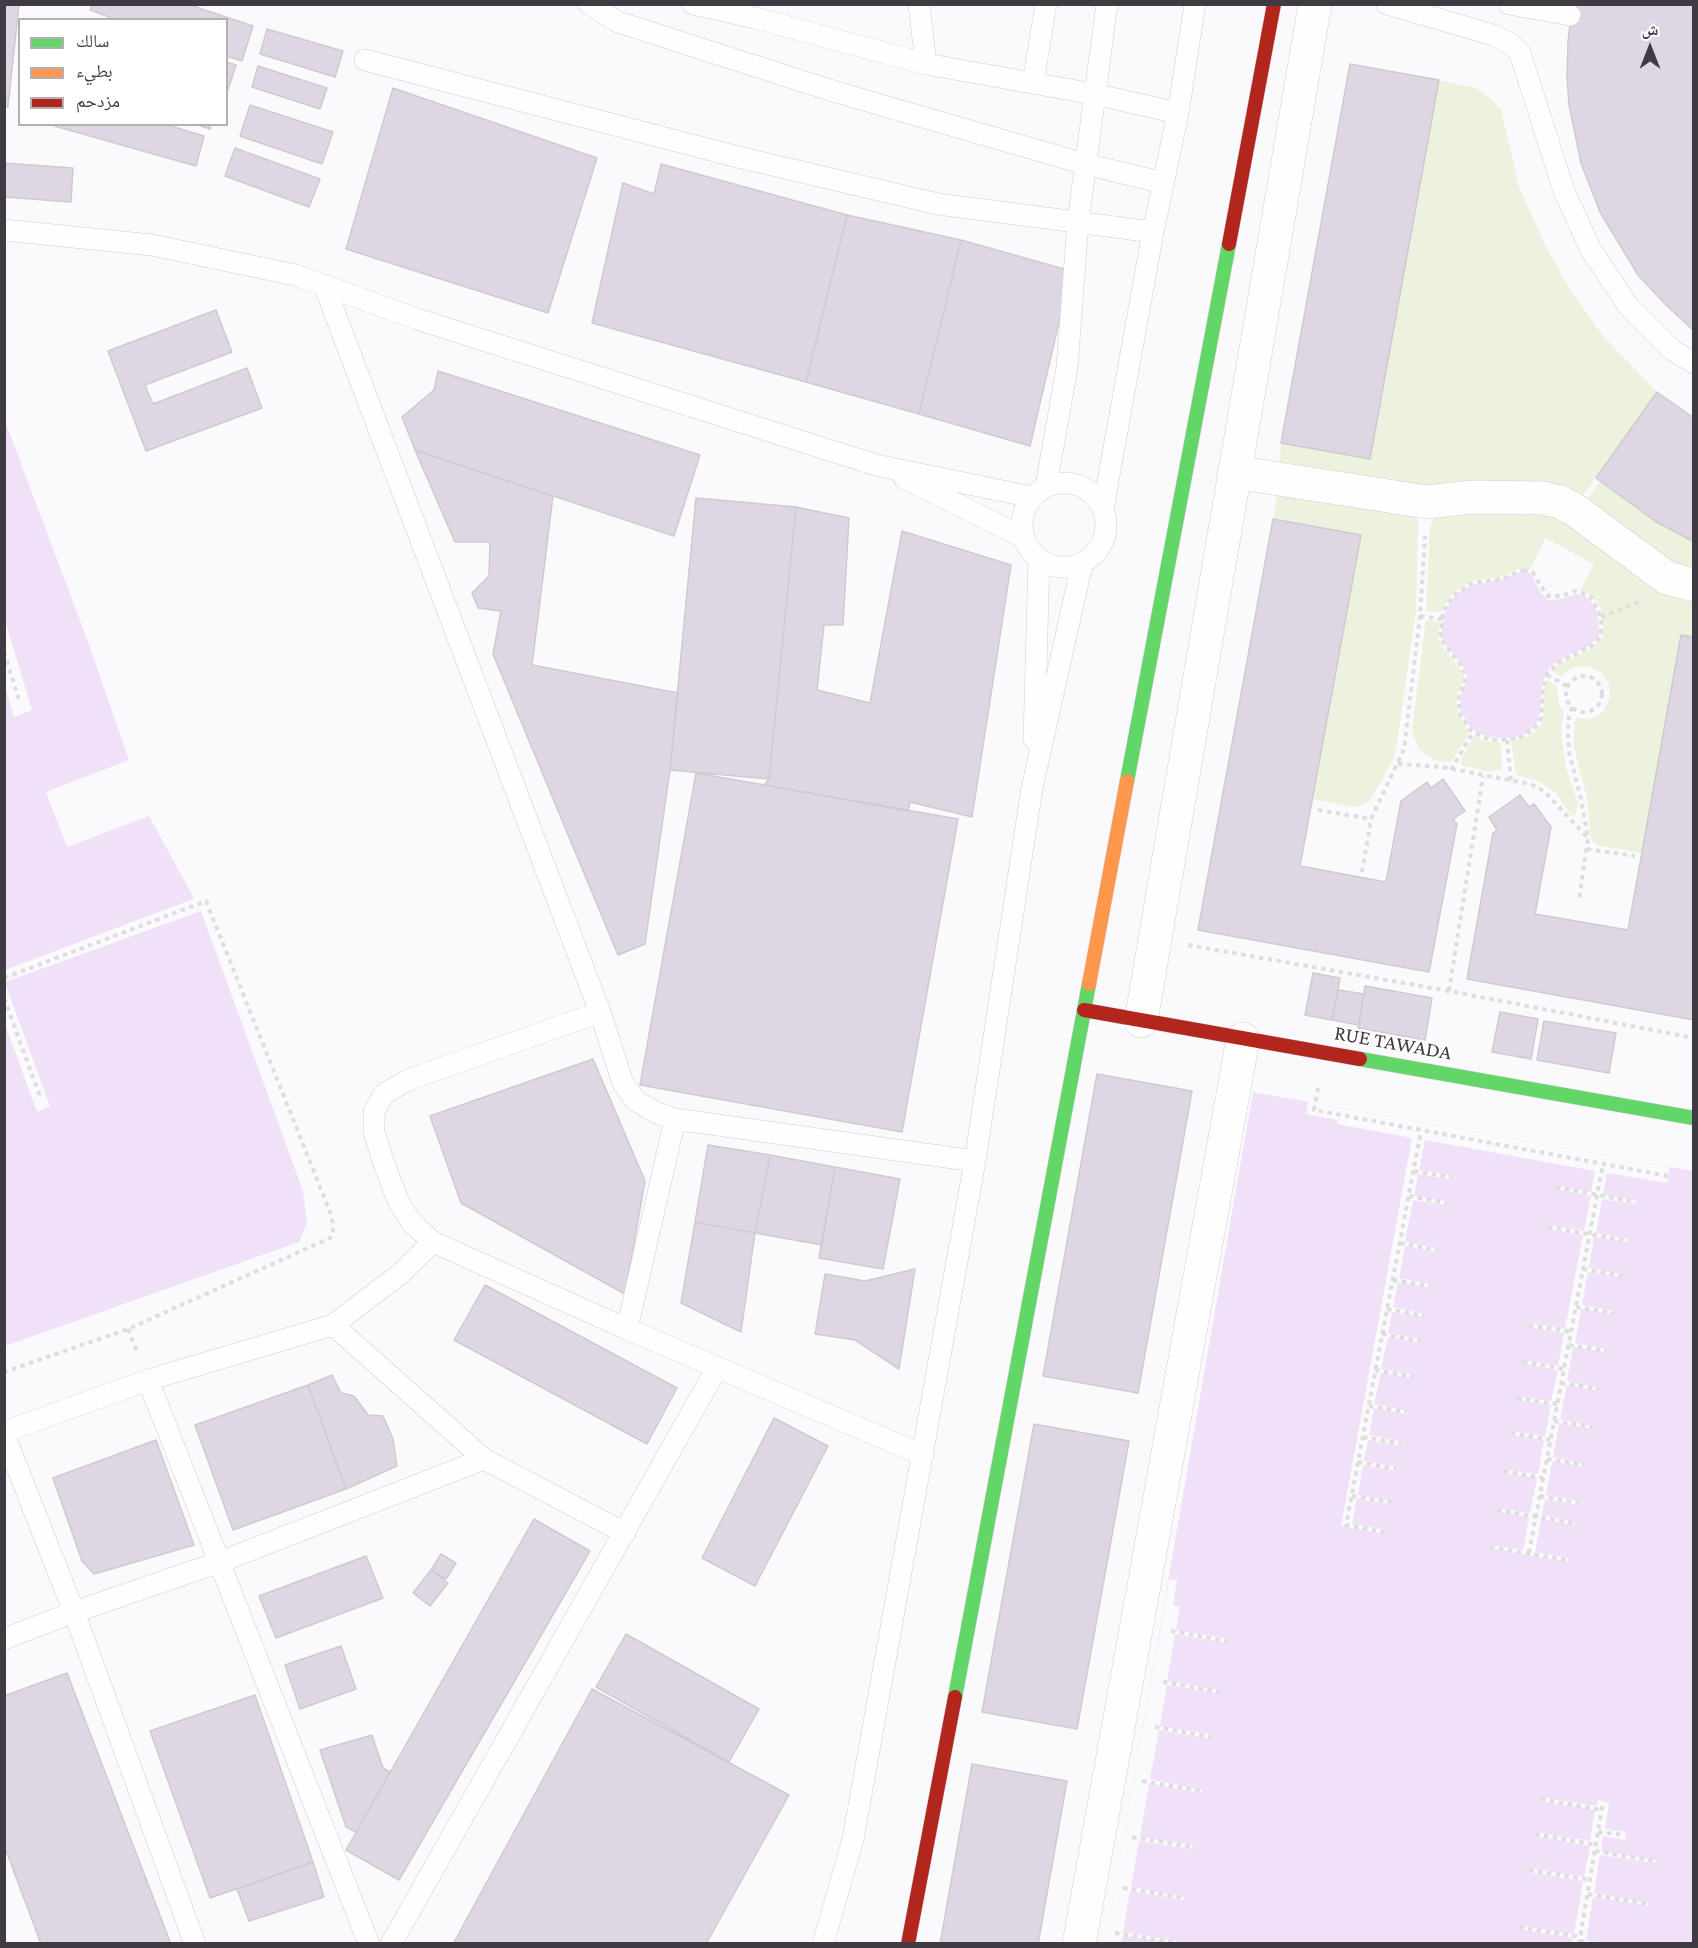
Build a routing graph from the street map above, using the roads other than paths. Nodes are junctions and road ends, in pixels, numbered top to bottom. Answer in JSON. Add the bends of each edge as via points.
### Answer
{"nodes":[{"id":1,"x":589,"y":4,"type":"edge"},
{"id":2,"x":693,"y":4,"type":"edge"},
{"id":3,"x":919,"y":4,"type":"edge"},
{"id":4,"x":1046,"y":4,"type":"edge"},
{"id":5,"x":1107,"y":4,"type":"edge"},
{"id":6,"x":1196,"y":4,"type":"edge"},
{"id":7,"x":1274,"y":4,"type":"edge"},
{"id":8,"x":1315,"y":4,"type":"edge"},
{"id":9,"x":1387,"y":4,"type":"edge"},
{"id":10,"x":1509,"y":4,"type":"edge"},
{"id":11,"x":619,"y":14,"type":"edge"},
{"id":12,"x":1570,"y":15,"type":"dead end"},
{"id":13,"x":365,"y":60,"type":"dead end"},
{"id":14,"x":926,"y":64,"type":"junction"},
{"id":15,"x":1033,"y":83,"type":"junction"},
{"id":16,"x":1094,"y":94,"type":"junction"},
{"id":17,"x":1178,"y":112,"type":"junction"},
{"id":18,"x":1085,"y":164,"type":"junction"},
{"id":19,"x":1164,"y":183,"type":"junction"},
{"id":20,"x":1078,"y":222,"type":"junction"},
{"id":21,"x":4,"y":230,"type":"edge"},
{"id":22,"x":1153,"y":232,"type":"junction"},
{"id":23,"x":324,"y":285,"type":"junction"},
{"id":24,"x":1694,"y":363,"type":"edge"},
{"id":25,"x":876,"y":465,"type":"junction"},
{"id":26,"x":1234,"y":472,"type":"junction"},
{"id":27,"x":1039,"y":492,"type":"junction"},
{"id":28,"x":1103,"y":508,"type":"junction"},
{"id":29,"x":1023,"y":537,"type":"junction"},
{"id":30,"x":1039,"y":559,"type":"junction"},
{"id":31,"x":1082,"y":564,"type":"junction"},
{"id":32,"x":1694,"y":585,"type":"edge"},
{"id":33,"x":1032,"y":788,"type":"junction"},
{"id":34,"x":1084,"y":1010,"type":"junction"},
{"id":35,"x":600,"y":1012,"type":"junction"},
{"id":36,"x":1141,"y":1021,"type":"junction"},
{"id":37,"x":1243,"y":1039,"type":"junction"},
{"id":38,"x":675,"y":1119,"type":"junction"},
{"id":39,"x":1694,"y":1119,"type":"edge"},
{"id":40,"x":975,"y":1161,"type":"junction"},
{"id":41,"x":433,"y":1242,"type":"junction"},
{"id":42,"x":333,"y":1325,"type":"junction"},
{"id":43,"x":627,"y":1329,"type":"junction"},
{"id":44,"x":717,"y":1368,"type":"junction"},
{"id":45,"x":148,"y":1380,"type":"junction"},
{"id":46,"x":4,"y":1433,"type":"edge"},
{"id":47,"x":923,"y":1455,"type":"junction"},
{"id":48,"x":484,"y":1460,"type":"junction"},
{"id":49,"x":625,"y":1533,"type":"junction"},
{"id":50,"x":220,"y":1562,"type":"junction"},
{"id":51,"x":74,"y":1612,"type":"junction"},
{"id":52,"x":4,"y":1639,"type":"edge"},
{"id":53,"x":195,"y":1944,"type":"edge"},
{"id":54,"x":369,"y":1944,"type":"edge"},
{"id":55,"x":391,"y":1944,"type":"edge"},
{"id":56,"x":823,"y":1944,"type":"edge"},
{"id":57,"x":908,"y":1944,"type":"edge"},
{"id":58,"x":1080,"y":1944,"type":"edge"}],
"edges":[{"from":1,"to":11,"type":"lane"},
{"from":2,"to":14,"type":"lane"},
{"from":3,"to":14,"type":"lane"},
{"from":4,"to":15,"type":"lane"},
{"from":5,"to":16,"type":"lane"},
{"from":6,"to":17,"type":"lane"},
{"from":7,"to":34,"type":"street"},
{"from":8,"to":26,"type":"street"},
{"from":9,"to":24,"type":"lane","via":[[1493,35],[1521,53],[1564,191],[1591,250],[1629,307],[1672,350]]},
{"from":10,"to":12,"type":"lane"},
{"from":11,"to":18,"type":"lane","via":[[836,92]]},
{"from":13,"to":20,"type":"lane","via":[[738,157],[938,204]]},
{"from":14,"to":15,"type":"lane"},
{"from":15,"to":16,"type":"lane"},
{"from":16,"to":17,"type":"lane"},
{"from":16,"to":18,"type":"lane"},
{"from":17,"to":19,"type":"lane"},
{"from":18,"to":19,"type":"lane"},
{"from":18,"to":20,"type":"lane"},
{"from":19,"to":22,"type":"lane"},
{"from":20,"to":22,"type":"lane"},
{"from":20,"to":27,"type":"lane","via":[[1067,368]]},
{"from":21,"to":23,"type":"lane","via":[[152,245],[295,275]]},
{"from":22,"to":28,"type":"lane"},
{"from":23,"to":25,"type":"lane","via":[[417,319]]},
{"from":23,"to":35,"type":"lane"},
{"from":25,"to":27,"type":"lane"},
{"from":25,"to":29,"type":"lane"},
{"from":26,"to":32,"type":"street","via":[[1427,502],[1472,497],[1543,498],[1560,502],[1654,570]]},
{"from":26,"to":36,"type":"street"},
{"from":27,"to":28,"type":"lane","via":[[1063,483],[1080,486],[1094,495]]},
{"from":27,"to":29,"type":"lane","via":[[1022,516]]},
{"from":28,"to":31,"type":"lane","via":[[1107,524],[1103,540],[1095,554]]},
{"from":29,"to":30,"type":"lane"},
{"from":30,"to":31,"type":"lane","via":[[1067,568]]},
{"from":30,"to":33,"type":"lane"},
{"from":31,"to":33,"type":"lane"},
{"from":33,"to":40,"type":"lane"},
{"from":34,"to":36,"type":"street","name":"RUE TAWADA"},
{"from":34,"to":57,"type":"street"},
{"from":35,"to":38,"type":"lane","via":[[623,1083],[636,1101]]},
{"from":35,"to":41,"type":"lane","via":[[408,1080],[384,1094],[374,1112],[374,1132],[382,1161],[399,1203],[413,1224]]},
{"from":36,"to":37,"type":"street","name":"RUE TAWADA"},
{"from":37,"to":39,"type":"street","name":"RUE TAWADA"},
{"from":37,"to":58,"type":"street"},
{"from":38,"to":40,"type":"lane"},
{"from":38,"to":43,"type":"lane"},
{"from":40,"to":47,"type":"lane"},
{"from":41,"to":42,"type":"lane","via":[[400,1274]]},
{"from":41,"to":43,"type":"lane"},
{"from":42,"to":45,"type":"lane"},
{"from":42,"to":48,"type":"lane"},
{"from":43,"to":44,"type":"lane"},
{"from":44,"to":47,"type":"lane"},
{"from":44,"to":49,"type":"lane"},
{"from":45,"to":46,"type":"lane"},
{"from":45,"to":50,"type":"lane"},
{"from":46,"to":51,"type":"lane"},
{"from":47,"to":56,"type":"lane","via":[[853,1839]]},
{"from":48,"to":49,"type":"lane"},
{"from":48,"to":50,"type":"lane"},
{"from":49,"to":55,"type":"lane"},
{"from":50,"to":51,"type":"lane"},
{"from":50,"to":54,"type":"lane"},
{"from":51,"to":52,"type":"lane"},
{"from":51,"to":53,"type":"lane"}]}
